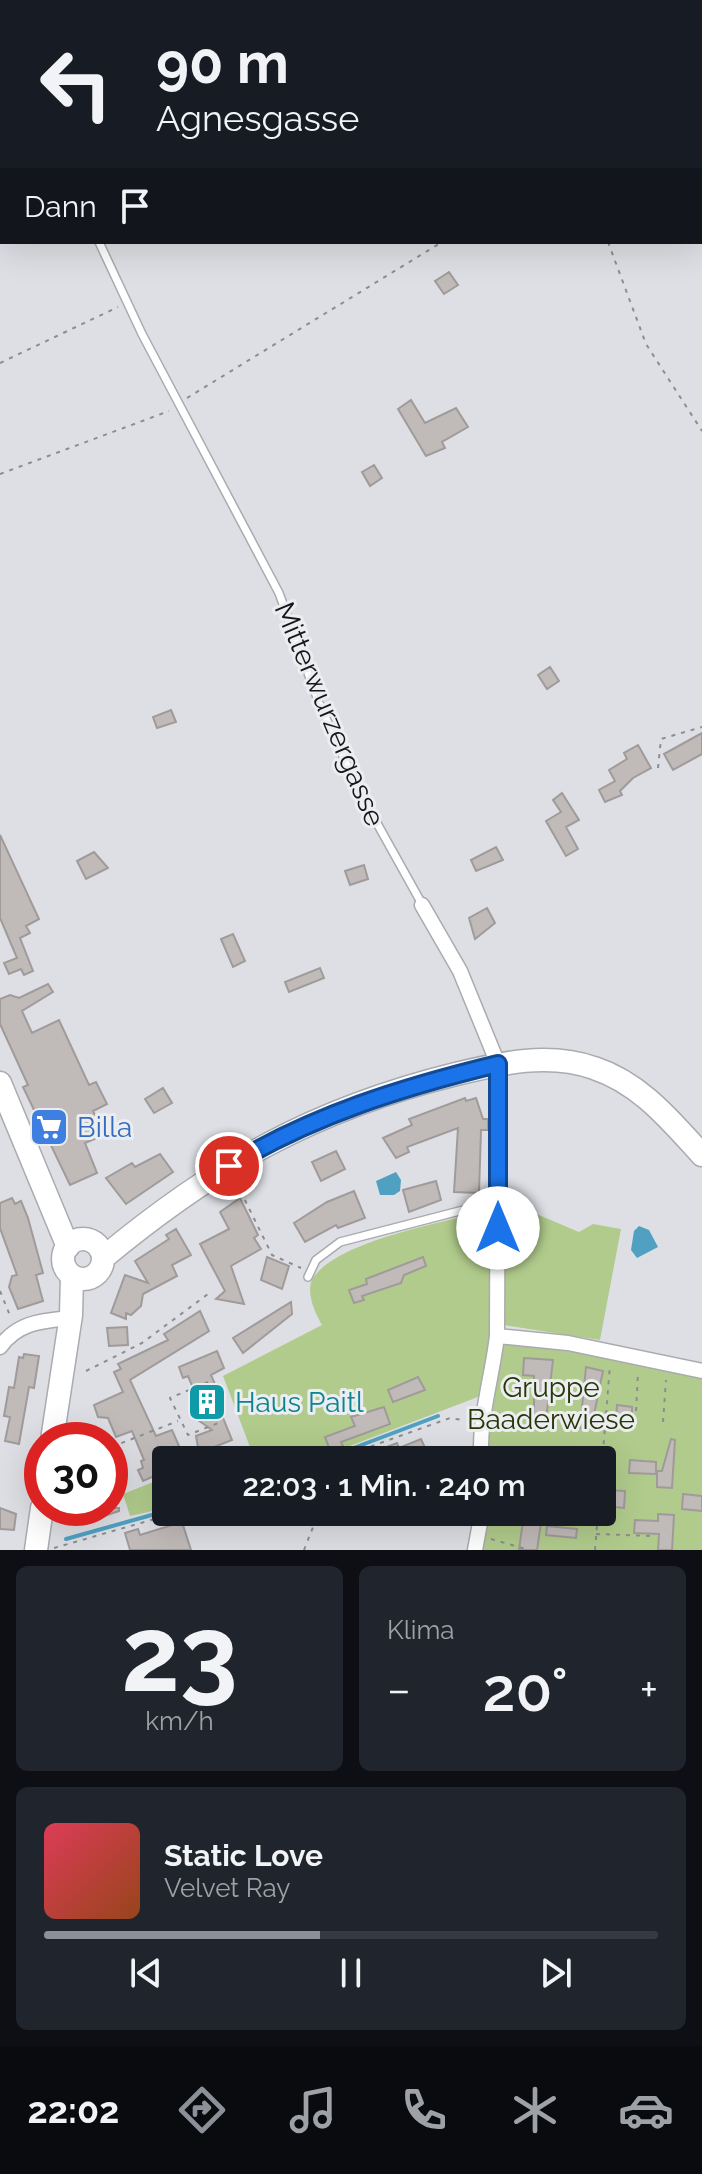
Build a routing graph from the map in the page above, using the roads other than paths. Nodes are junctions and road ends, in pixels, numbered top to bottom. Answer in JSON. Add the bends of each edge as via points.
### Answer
{"nodes":[{"id":1,"x":100,"y":244,"type":"edge"},
{"id":2,"x":422,"y":905,"type":"joint"},
{"id":3,"x":498,"y":1064,"type":"junction"},
{"id":4,"x":0,"y":1083,"type":"edge"},
{"id":5,"x":702,"y":1155,"type":"edge"},
{"id":6,"x":498,"y":1201,"type":"junction"},
{"id":7,"x":86,"y":1247,"type":"junction"},
{"id":8,"x":309,"y":1274,"type":"road end"},
{"id":9,"x":79,"y":1277,"type":"junction"},
{"id":10,"x":71,"y":1316,"type":"junction"},
{"id":11,"x":497,"y":1336,"type":"junction"},
{"id":12,"x":0,"y":1347,"type":"edge"},
{"id":13,"x":702,"y":1371,"type":"edge"},
{"id":14,"x":55,"y":1422,"type":"edge"},
{"id":15,"x":482,"y":1446,"type":"edge"},
{"id":16,"x":39,"y":1526,"type":"edge"},
{"id":17,"x":36,"y":1549,"type":"edge"}],
"edges":[{"from":1,"to":2,"type":"lane","name":"Mitterwurzergasse","via":[[279,593],[319,703]]},
{"from":2,"to":3,"type":"street","name":"Mitterwurzergasse","via":[[460,971]]},
{"from":3,"to":5,"type":"street","via":[[557,1060],[611,1074],[648,1099]]},
{"from":3,"to":6,"type":"street","name":"Mitterwurzergasse"},
{"from":3,"to":7,"type":"street","via":[[408,1086],[287,1133],[137,1227]]},
{"from":4,"to":7,"type":"street","via":[[45,1188]]},
{"from":6,"to":8,"type":"lane","via":[[340,1242],[316,1260]]},
{"from":6,"to":11,"type":"street","name":"Mitterwurzergasse"},
{"from":7,"to":9,"type":"street","via":[[64,1262]]},
{"from":7,"to":9,"type":"street","via":[[99,1272]]},
{"from":9,"to":10,"type":"street"},
{"from":10,"to":12,"type":"street","via":[[35,1322]]},
{"from":10,"to":14,"type":"street"},
{"from":11,"to":13,"type":"street","via":[[611,1351]]},
{"from":11,"to":15,"type":"street","name":"Mitterwurzergasse"},
{"from":16,"to":17,"type":"street"}]}
